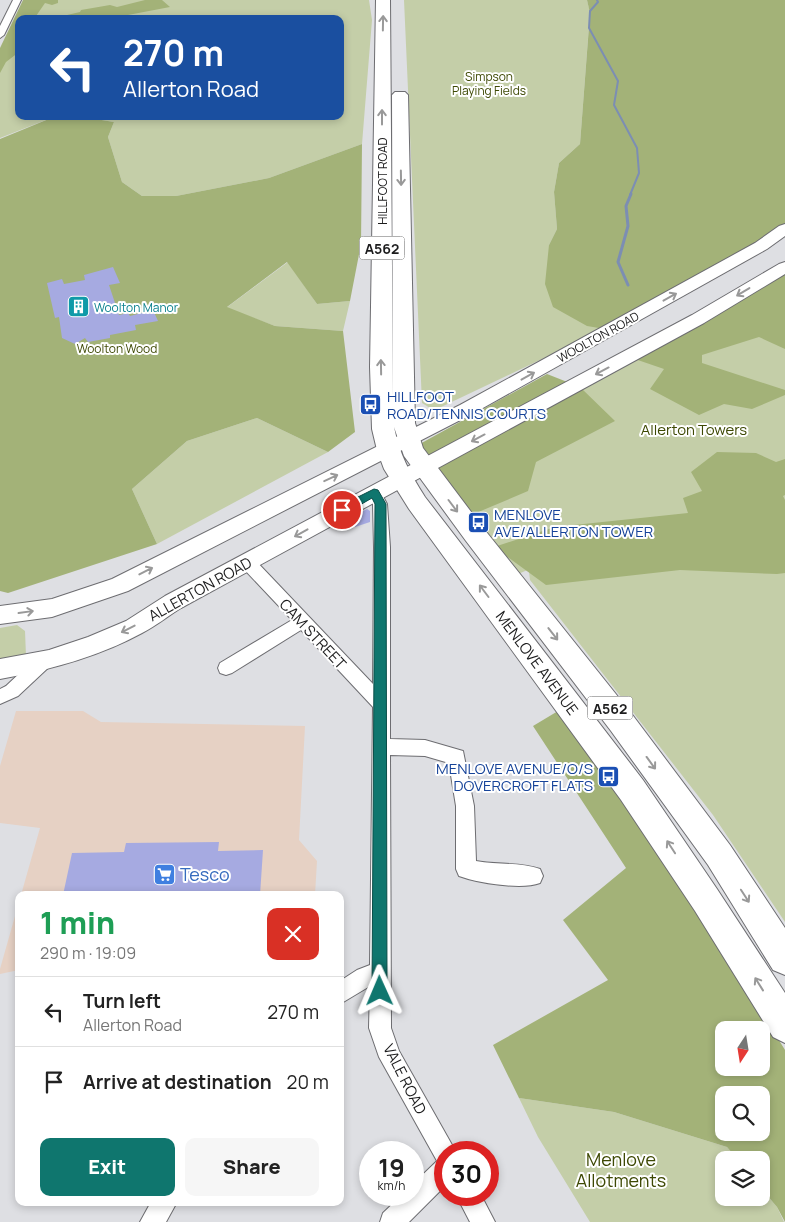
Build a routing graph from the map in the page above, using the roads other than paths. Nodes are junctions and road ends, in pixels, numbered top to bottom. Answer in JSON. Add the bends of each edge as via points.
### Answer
{"nodes":[{"id":1,"x":17,"y":0,"type":"edge"},
{"id":2,"x":383,"y":0,"type":"edge"},
{"id":3,"x":1,"y":30,"type":"edge"},
{"id":4,"x":398,"y":42,"type":"dead end"},
{"id":5,"x":785,"y":229,"type":"edge"},
{"id":6,"x":785,"y":267,"type":"edge"},
{"id":7,"x":404,"y":406,"type":"junction"},
{"id":8,"x":444,"y":421,"type":"junction"},
{"id":9,"x":408,"y":440,"type":"junction"},
{"id":10,"x":388,"y":450,"type":"junction"},
{"id":11,"x":414,"y":482,"type":"junction"},
{"id":12,"x":374,"y":492,"type":"junction"},
{"id":13,"x":247,"y":562,"type":"junction"},
{"id":14,"x":0,"y":615,"type":"edge"},
{"id":15,"x":302,"y":622,"type":"junction"},
{"id":16,"x":43,"y":662,"type":"junction"},
{"id":17,"x":226,"y":668,"type":"dead end"},
{"id":18,"x":0,"y":669,"type":"edge"},
{"id":19,"x":0,"y":697,"type":"edge"},
{"id":20,"x":381,"y":704,"type":"junction"},
{"id":21,"x":381,"y":747,"type":"junction"},
{"id":22,"x":533,"y":876,"type":"dead end"},
{"id":23,"x":785,"y":958,"type":"edge"},
{"id":24,"x":379,"y":972,"type":"junction"},
{"id":25,"x":344,"y":990,"type":"edge"},
{"id":26,"x":785,"y":1025,"type":"edge"},
{"id":27,"x":438,"y":1141,"type":"edge"},
{"id":28,"x":434,"y":1180,"type":"edge"},
{"id":29,"x":162,"y":1206,"type":"edge"},
{"id":30,"x":474,"y":1206,"type":"edge"},
{"id":31,"x":152,"y":1222,"type":"edge"},
{"id":32,"x":392,"y":1222,"type":"edge"},
{"id":33,"x":483,"y":1222,"type":"edge"}],
"edges":[{"from":1,"to":3,"type":"street"},
{"from":10,"to":2,"type":"highway","name":"HILLFOOT ROAD","number":"A562","one_way":true,"via":[[383,429],[381,367]]},
{"from":4,"to":7,"type":"highway","name":"HILLFOOT ROAD","number":"A562","one_way":true},
{"from":8,"to":5,"type":"main road","name":"WOOLTON ROAD","one_way":true,"via":[[761,246]]},
{"from":6,"to":11,"type":"main road","one_way":true},
{"from":7,"to":8,"type":"main road","via":[[418,418]]},
{"from":7,"to":9,"type":"highway","name":"HILLFOOT ROAD","number":"A562"},
{"from":8,"to":9,"type":"main road","name":"WOOLTON ROAD"},
{"from":9,"to":10,"type":"main road","name":"WOOLTON ROAD"},
{"from":9,"to":11,"type":"highway","name":"MENLOVE AVENUE","number":"A562","via":[[412,450]]},
{"from":10,"to":11,"type":"highway","name":"HILLFOOT ROAD","number":"A562"},
{"from":14,"to":10,"type":"main road","one_way":true,"via":[[52,608],[120,585]]},
{"from":11,"to":12,"type":"main road","name":"ALLERTON ROAD"},
{"from":11,"to":12,"type":"main road","via":[[406,497]]},
{"from":11,"to":23,"type":"highway","name":"MENLOVE AVENUE","number":"A562","one_way":true,"via":[[621,722],[719,855]]},
{"from":26,"to":11,"type":"highway","name":"MENLOVE AVENUE","number":"A562","one_way":true,"via":[[632,790]]},
{"from":12,"to":13,"type":"main road","name":"ALLERTON ROAD","one_way":true},
{"from":12,"to":20,"type":"street","name":"VALE ROAD","via":[[380,504]]},
{"from":13,"to":15,"type":"street","name":"CAM STREET"},
{"from":13,"to":16,"type":"main road","name":"ALLERTON ROAD","one_way":true,"via":[[129,630]]},
{"from":15,"to":17,"type":"street"},
{"from":15,"to":20,"type":"street","name":"CAM STREET"},
{"from":16,"to":18,"type":"main road"},
{"from":16,"to":19,"type":"street","name":"ALLERTON ROAD","via":[[12,691]]},
{"from":20,"to":21,"type":"street","name":"VALE ROAD"},
{"from":21,"to":22,"type":"street","via":[[425,748],[457,757],[464,806],[466,869]]},
{"from":21,"to":24,"type":"street","name":"VALE ROAD"},
{"from":24,"to":25,"type":"street","via":[[364,977]]},
{"from":24,"to":27,"type":"street","name":"VALE ROAD","via":[[380,1028],[390,1056]]},
{"from":28,"to":32,"type":"street"},
{"from":29,"to":31,"type":"street"},
{"from":30,"to":33,"type":"street"}]}
